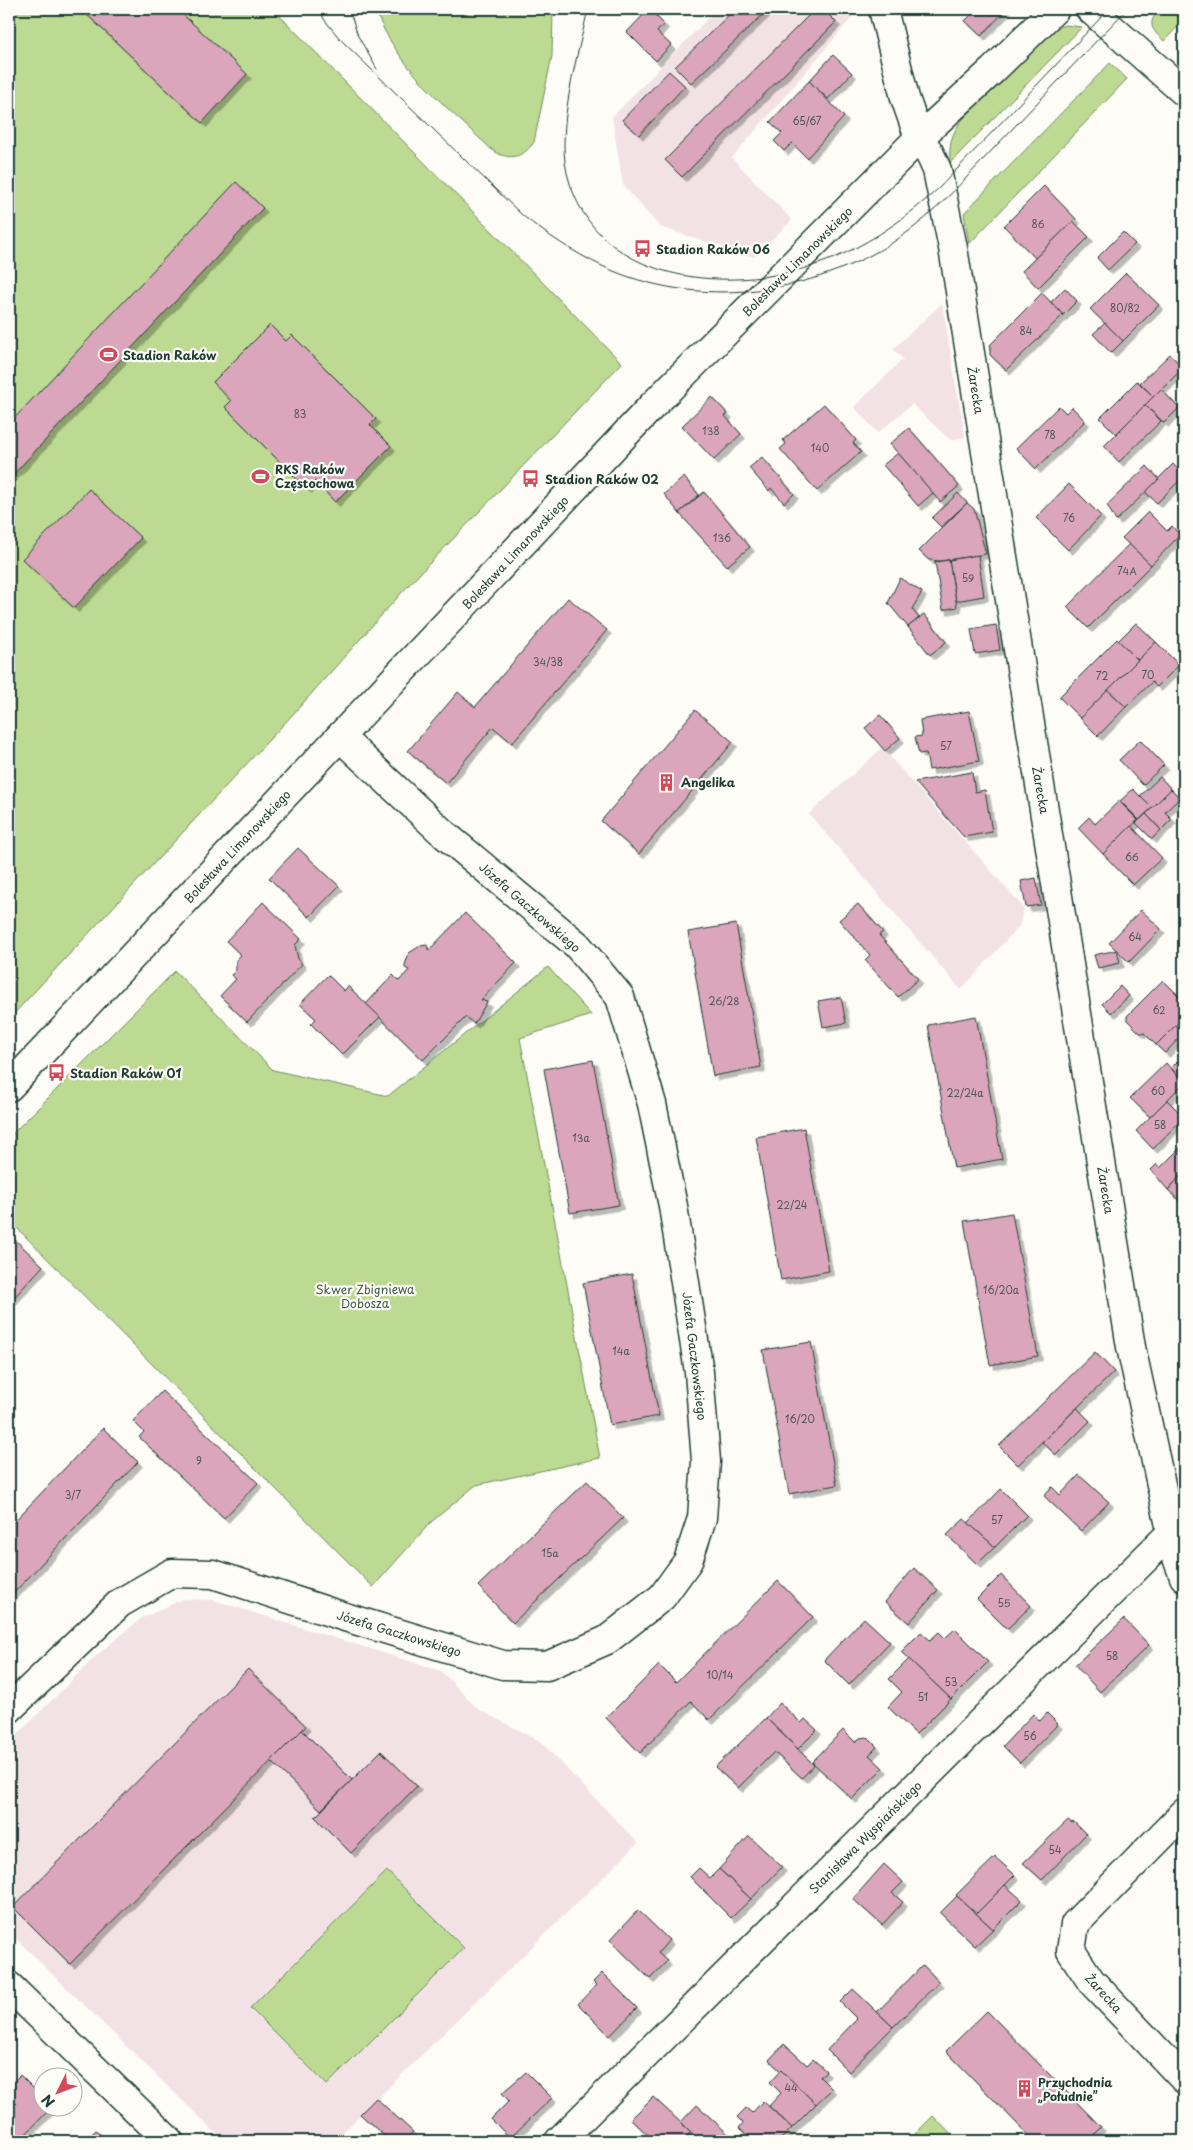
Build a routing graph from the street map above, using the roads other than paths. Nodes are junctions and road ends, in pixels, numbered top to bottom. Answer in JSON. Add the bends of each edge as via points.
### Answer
{"nodes":[{"id":1,"x":883,"y":9,"type":"edge"},
{"id":2,"x":1055,"y":9,"type":"edge"},
{"id":3,"x":1090,"y":9,"type":"edge"},
{"id":4,"x":1184,"y":92,"type":"edge"},
{"id":5,"x":919,"y":138,"type":"junction"},
{"id":6,"x":340,"y":737,"type":"junction"},
{"id":7,"x":9,"y":1087,"type":"edge"},
{"id":8,"x":1172,"y":1532,"type":"junction"},
{"id":9,"x":1184,"y":1577,"type":"edge"},
{"id":10,"x":9,"y":1709,"type":"edge"},
{"id":11,"x":1184,"y":1812,"type":"edge"},
{"id":12,"x":9,"y":1986,"type":"edge"},
{"id":13,"x":1184,"y":2079,"type":"edge"},
{"id":14,"x":169,"y":2141,"type":"edge"},
{"id":15,"x":559,"y":2141,"type":"edge"}],
"edges":[{"from":1,"to":5,"type":"street","name":"Żarecka","via":[[905,98]]},
{"from":2,"to":5,"type":"street","name":"Bolesława Limanowskiego"},
{"from":3,"to":4,"type":"street"},
{"from":5,"to":6,"type":"street","name":"Bolesława Limanowskiego","via":[[652,406]]},
{"from":5,"to":8,"type":"street","name":"Żarecka","via":[[937,170],[953,248],[1131,1348]]},
{"from":6,"to":7,"type":"street","name":"Bolesława Limanowskiego"},
{"from":6,"to":10,"type":"street","name":"Józefa Gaczkowskiego","via":[[444,834],[577,945],[620,996],[652,1104],[673,1206],[699,1372],[706,1461],[702,1518],[688,1561],[662,1597],[607,1640],[547,1666],[503,1665],[213,1574],[172,1573],[120,1603]]},
{"from":8,"to":9,"type":"street","name":"Żarecka"},
{"from":8,"to":15,"type":"street","name":"Stanisława Wyspiańskiego"},
{"from":11,"to":13,"type":"street","name":"Żarecka","via":[[1075,1924],[1071,1951],[1091,1981]]},
{"from":12,"to":14,"type":"street"}]}
